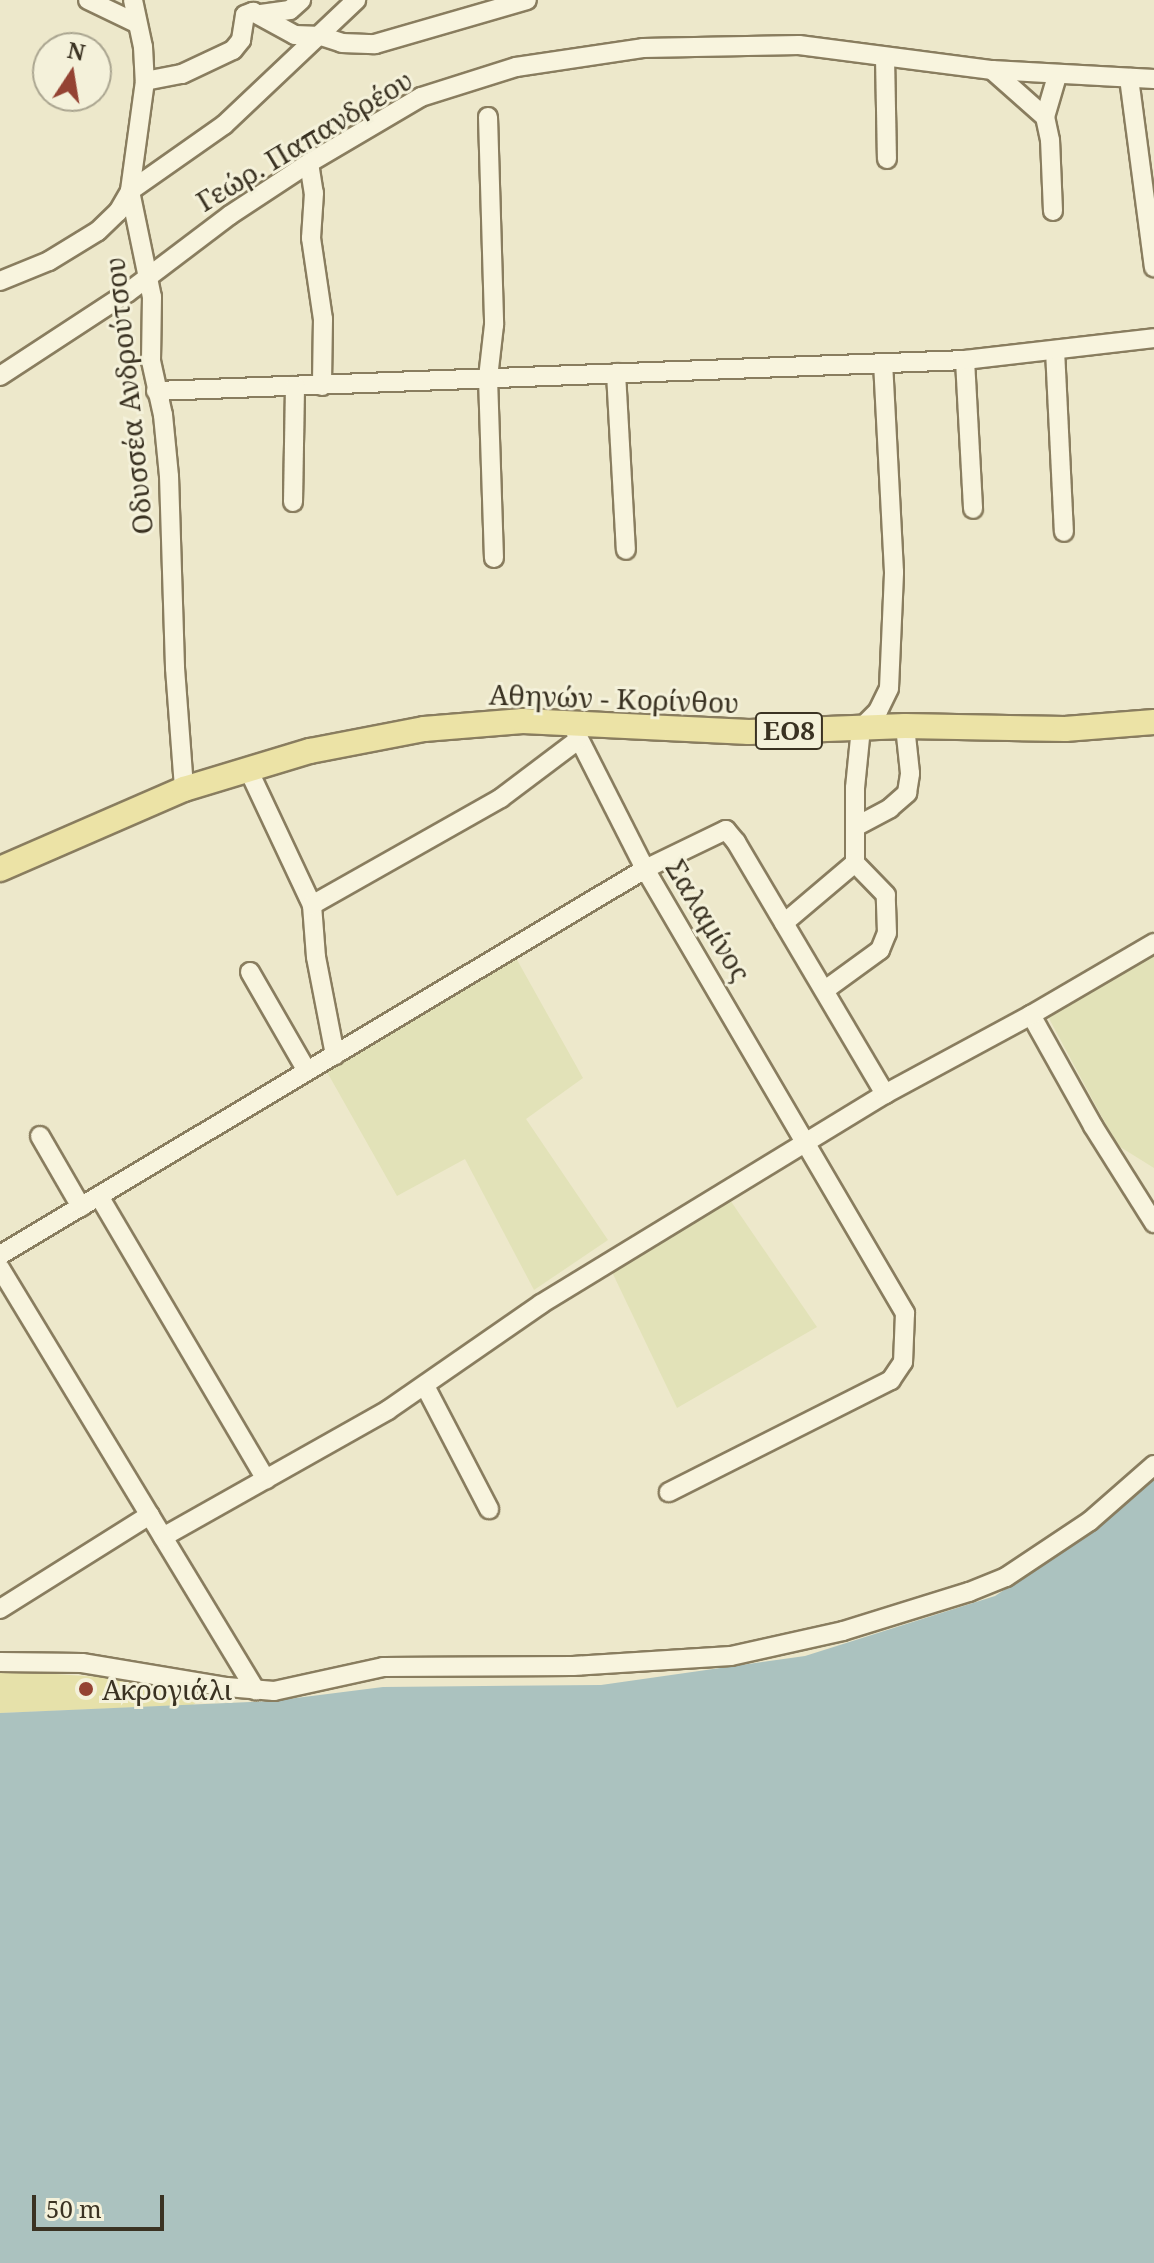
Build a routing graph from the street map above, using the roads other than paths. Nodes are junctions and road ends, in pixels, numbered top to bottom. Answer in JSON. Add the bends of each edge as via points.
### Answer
{"nodes":[{"id":1,"x":88,"y":0,"type":"edge"},
{"id":2,"x":133,"y":0,"type":"edge"},
{"id":3,"x":301,"y":0,"type":"edge"},
{"id":4,"x":356,"y":0,"type":"edge"},
{"id":5,"x":527,"y":0,"type":"edge"},
{"id":6,"x":261,"y":14,"type":"junction"},
{"id":7,"x":136,"y":23,"type":"junction"},
{"id":8,"x":321,"y":36,"type":"junction"},
{"id":9,"x":885,"y":57,"type":"junction"},
{"id":10,"x":992,"y":70,"type":"junction"},
{"id":11,"x":1057,"y":76,"type":"junction"},
{"id":12,"x":1129,"y":78,"type":"junction"},
{"id":13,"x":1154,"y":79,"type":"edge"},
{"id":14,"x":145,"y":81,"type":"junction"},
{"id":15,"x":488,"y":117,"type":"dead end"},
{"id":16,"x":1045,"y":117,"type":"junction"},
{"id":17,"x":887,"y":159,"type":"dead end"},
{"id":18,"x":309,"y":163,"type":"junction"},
{"id":19,"x":130,"y":191,"type":"junction"},
{"id":20,"x":1053,"y":211,"type":"dead end"},
{"id":21,"x":1154,"y":267,"type":"edge"},
{"id":22,"x":148,"y":275,"type":"junction"},
{"id":23,"x":0,"y":281,"type":"edge"},
{"id":24,"x":1154,"y":338,"type":"edge"},
{"id":25,"x":1055,"y":350,"type":"junction"},
{"id":26,"x":965,"y":360,"type":"junction"},
{"id":27,"x":883,"y":363,"type":"junction"},
{"id":28,"x":616,"y":373,"type":"junction"},
{"id":29,"x":0,"y":376,"type":"edge"},
{"id":30,"x":488,"y":378,"type":"junction"},
{"id":31,"x":295,"y":386,"type":"junction"},
{"id":32,"x":322,"y":386,"type":"junction"},
{"id":33,"x":156,"y":391,"type":"junction"},
{"id":34,"x":293,"y":502,"type":"dead end"},
{"id":35,"x":973,"y":509,"type":"dead end"},
{"id":36,"x":1064,"y":532,"type":"dead end"},
{"id":37,"x":626,"y":550,"type":"dead end"},
{"id":38,"x":494,"y":558,"type":"dead end"},
{"id":39,"x":1154,"y":722,"type":"edge"},
{"id":40,"x":905,"y":726,"type":"junction"},
{"id":41,"x":861,"y":728,"type":"junction"},
{"id":42,"x":574,"y":732,"type":"junction"},
{"id":43,"x":248,"y":769,"type":"junction"},
{"id":44,"x":184,"y":789,"type":"junction"},
{"id":45,"x":855,"y":827,"type":"junction"},
{"id":46,"x":855,"y":863,"type":"junction"},
{"id":47,"x":0,"y":869,"type":"edge"},
{"id":48,"x":645,"y":869,"type":"junction"},
{"id":49,"x":312,"y":905,"type":"junction"},
{"id":50,"x":784,"y":923,"type":"junction"},
{"id":51,"x":1154,"y":943,"type":"edge"},
{"id":52,"x":250,"y":972,"type":"dead end"},
{"id":53,"x":825,"y":990,"type":"junction"},
{"id":54,"x":1031,"y":1015,"type":"junction"},
{"id":55,"x":335,"y":1055,"type":"junction"},
{"id":56,"x":307,"y":1071,"type":"junction"},
{"id":57,"x":885,"y":1094,"type":"junction"},
{"id":58,"x":40,"y":1136,"type":"dead end"},
{"id":59,"x":806,"y":1142,"type":"junction"},
{"id":60,"x":99,"y":1196,"type":"junction"},
{"id":61,"x":81,"y":1207,"type":"junction"},
{"id":62,"x":1154,"y":1223,"type":"edge"},
{"id":63,"x":0,"y":1255,"type":"edge"},
{"id":64,"x":0,"y":1268,"type":"edge"},
{"id":65,"x":425,"y":1386,"type":"junction"},
{"id":66,"x":1154,"y":1465,"type":"edge"},
{"id":67,"x":266,"y":1479,"type":"junction"},
{"id":68,"x":669,"y":1492,"type":"dead end"},
{"id":69,"x":489,"y":1509,"type":"dead end"},
{"id":70,"x":150,"y":1515,"type":"junction"},
{"id":71,"x":163,"y":1537,"type":"junction"},
{"id":72,"x":0,"y":1609,"type":"edge"},
{"id":73,"x":0,"y":1662,"type":"edge"},
{"id":74,"x":256,"y":1690,"type":"junction"}],
"edges":[{"from":1,"to":7,"type":"street"},
{"from":2,"to":7,"type":"street","name":"Οδυσσέα Ανδρούτσου"},
{"from":3,"to":6,"type":"street","via":[[290,10]]},
{"from":4,"to":8,"type":"street"},
{"from":5,"to":8,"type":"street","via":[[375,44]]},
{"from":6,"to":8,"type":"street","via":[[295,35]]},
{"from":6,"to":14,"type":"street","via":[[245,15],[241,40],[233,50],[182,74]]},
{"from":7,"to":14,"type":"street","name":"Οδυσσέα Ανδρούτσου"},
{"from":8,"to":19,"type":"street","via":[[224,125]]},
{"from":9,"to":10,"type":"street","name":"Γεώρ. Παπανδρέου"},
{"from":9,"to":17,"type":"street"},
{"from":9,"to":18,"type":"street","name":"Γεώρ. Παπανδρέου","via":[[799,45],[732,44],[551,59],[421,97]]},
{"from":10,"to":11,"type":"street","name":"Γεώρ. Παπανδρέου"},
{"from":10,"to":16,"type":"street"},
{"from":11,"to":12,"type":"street","name":"Γεώρ. Παπανδρέου"},
{"from":11,"to":16,"type":"street"},
{"from":12,"to":13,"type":"street","name":"Γεώρ. Παπανδρέου"},
{"from":12,"to":21,"type":"street"},
{"from":14,"to":19,"type":"street","name":"Οδυσσέα Ανδρούτσου"},
{"from":15,"to":30,"type":"street","via":[[494,325]]},
{"from":16,"to":20,"type":"street"},
{"from":18,"to":22,"type":"street","name":"Γεώρ. Παπανδρέου"},
{"from":18,"to":32,"type":"street","via":[[314,193],[311,238],[323,319]]},
{"from":19,"to":22,"type":"street","name":"Οδυσσέα Ανδρούτσου"},
{"from":19,"to":23,"type":"street","via":[[98,231],[49,261]]},
{"from":22,"to":29,"type":"street","name":"Γεώρ. Παπανδρέου"},
{"from":22,"to":33,"type":"street","name":"Οδυσσέα Ανδρούτσου"},
{"from":24,"to":25,"type":"street"},
{"from":25,"to":26,"type":"street"},
{"from":25,"to":36,"type":"street"},
{"from":26,"to":27,"type":"street"},
{"from":26,"to":35,"type":"street"},
{"from":27,"to":28,"type":"street"},
{"from":27,"to":41,"type":"street","via":[[894,572],[892,651],[884,701]]},
{"from":28,"to":30,"type":"street"},
{"from":28,"to":37,"type":"street"},
{"from":30,"to":32,"type":"street"},
{"from":30,"to":38,"type":"street"},
{"from":31,"to":32,"type":"street"},
{"from":31,"to":33,"type":"street"},
{"from":31,"to":34,"type":"street"},
{"from":33,"to":44,"type":"street","name":"Οδυσσέα Ανδρούτσου","via":[[169,476]]},
{"from":39,"to":40,"type":"main road","name":"Αθηνών - Κορίνθου","number":"ΕΟ8","via":[[1065,729]]},
{"from":40,"to":41,"type":"main road","name":"Αθηνών - Κορίνθου","number":"ΕΟ8"},
{"from":40,"to":45,"type":"street","via":[[907,793]]},
{"from":41,"to":42,"type":"main road","name":"Αθηνών - Κορίνθου","number":"ΕΟ8"},
{"from":41,"to":45,"type":"street"},
{"from":42,"to":43,"type":"main road","name":"Αθηνών - Κορίνθου","number":"ΕΟ8","via":[[523,721],[424,729]]},
{"from":42,"to":48,"type":"street","name":"Σαλαμίνος"},
{"from":42,"to":49,"type":"street","via":[[501,798]]},
{"from":43,"to":44,"type":"main road","name":"Αθηνών - Κορίνθου","number":"ΕΟ8"},
{"from":43,"to":49,"type":"street"},
{"from":44,"to":47,"type":"main road","name":"Αθηνών - Κορίνθου","number":"ΕΟ8"},
{"from":45,"to":46,"type":"street"},
{"from":46,"to":50,"type":"street"},
{"from":46,"to":53,"type":"street","via":[[886,895],[887,933],[880,950]]},
{"from":48,"to":50,"type":"street","via":[[726,830]]},
{"from":48,"to":55,"type":"street"},
{"from":48,"to":59,"type":"street","name":"Σαλαμίνος"},
{"from":49,"to":55,"type":"street"},
{"from":50,"to":53,"type":"street"},
{"from":51,"to":54,"type":"street"},
{"from":52,"to":56,"type":"street"},
{"from":53,"to":57,"type":"street"},
{"from":54,"to":57,"type":"street"},
{"from":54,"to":62,"type":"street"},
{"from":55,"to":56,"type":"street"},
{"from":56,"to":60,"type":"street"},
{"from":57,"to":59,"type":"street"},
{"from":58,"to":61,"type":"street"},
{"from":59,"to":65,"type":"street","via":[[541,1304]]},
{"from":59,"to":68,"type":"street","name":"Σαλαμίνος","via":[[905,1313],[903,1362],[891,1380]]},
{"from":60,"to":61,"type":"street"},
{"from":60,"to":67,"type":"street"},
{"from":61,"to":63,"type":"street"},
{"from":64,"to":70,"type":"street"},
{"from":65,"to":67,"type":"street"},
{"from":65,"to":69,"type":"street"},
{"from":66,"to":74,"type":"street","via":[[1090,1521],[1006,1577],[796,1644],[692,1660],[383,1667],[291,1689]]},
{"from":67,"to":71,"type":"street"},
{"from":70,"to":71,"type":"street"},
{"from":70,"to":72,"type":"street"},
{"from":71,"to":74,"type":"street"},
{"from":73,"to":74,"type":"street","via":[[82,1663]]}]}
